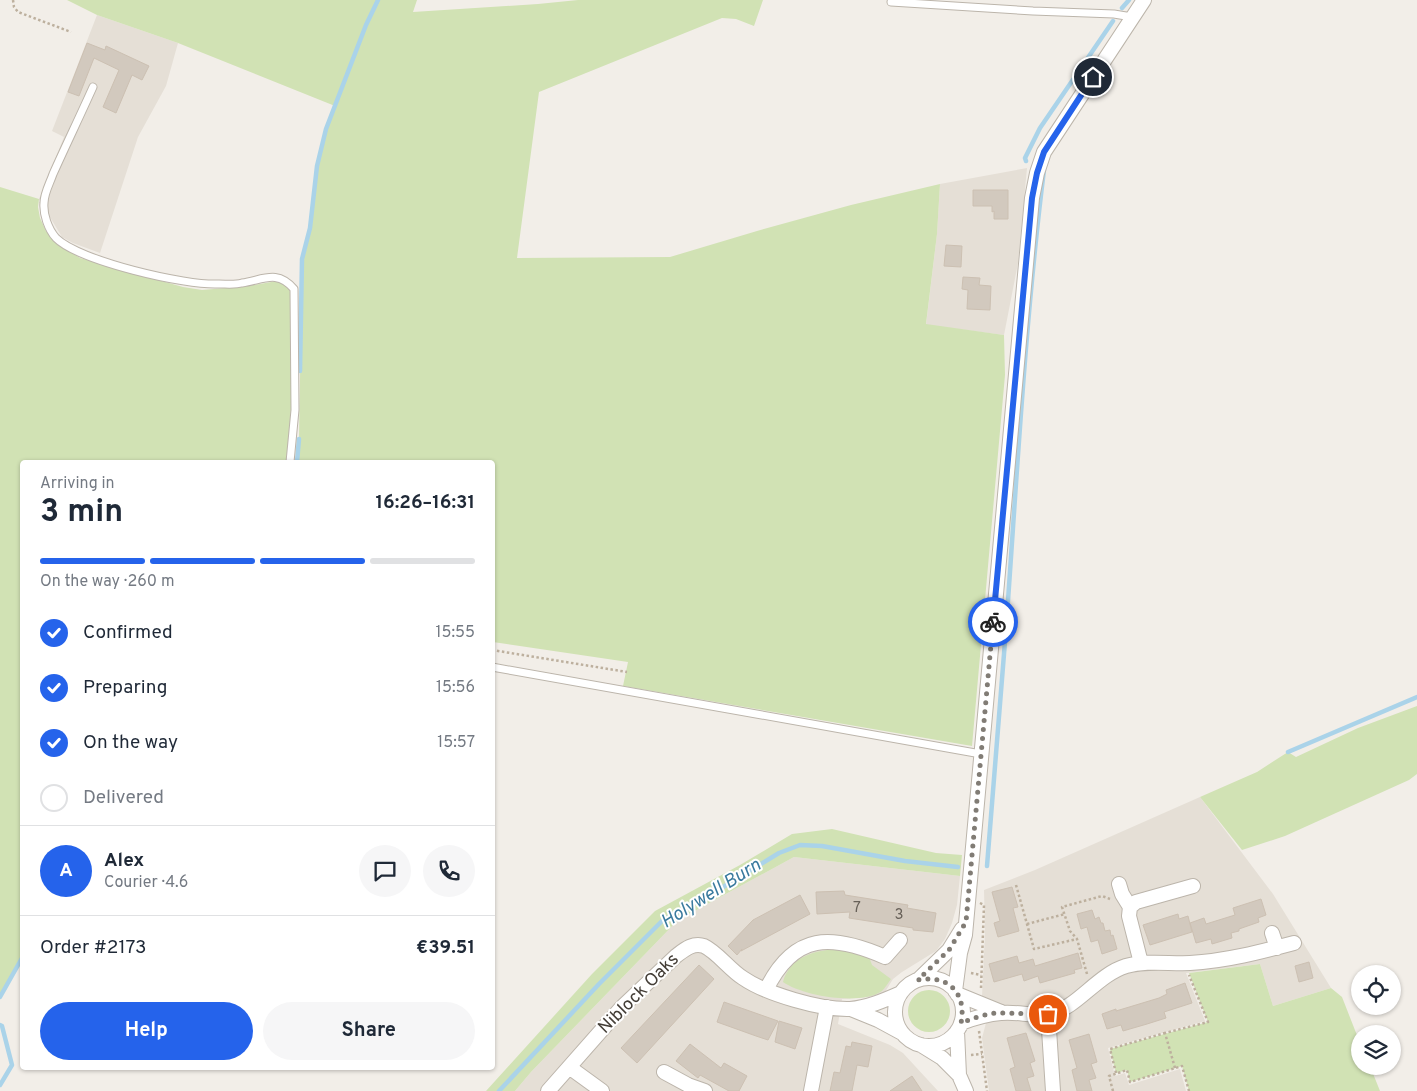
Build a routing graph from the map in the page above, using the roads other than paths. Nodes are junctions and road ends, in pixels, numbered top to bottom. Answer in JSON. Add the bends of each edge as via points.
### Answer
{"nodes":[{"id":1,"x":1144,"y":0,"type":"edge"},
{"id":2,"x":891,"y":2,"type":"dead end"},
{"id":3,"x":1132,"y":17,"type":"junction"},
{"id":4,"x":93,"y":87,"type":"dead end"},
{"id":5,"x":290,"y":460,"type":"edge"},
{"id":6,"x":495,"y":668,"type":"edge"},
{"id":7,"x":982,"y":754,"type":"junction"},
{"id":8,"x":1119,"y":884,"type":"dead end"},
{"id":9,"x":1193,"y":886,"type":"dead end"},
{"id":10,"x":1130,"y":907,"type":"junction"},
{"id":11,"x":966,"y":922,"type":"junction"},
{"id":12,"x":1272,"y":933,"type":"dead end"},
{"id":13,"x":900,"y":940,"type":"dead end"},
{"id":14,"x":1294,"y":943,"type":"dead end"},
{"id":15,"x":1277,"y":948,"type":"junction"},
{"id":16,"x":1141,"y":963,"type":"junction"},
{"id":17,"x":918,"y":980,"type":"junction"},
{"id":18,"x":766,"y":990,"type":"junction"},
{"id":19,"x":956,"y":992,"type":"junction"},
{"id":20,"x":901,"y":993,"type":"junction"},
{"id":21,"x":827,"y":1007,"type":"junction"},
{"id":22,"x":851,"y":1009,"type":"junction"},
{"id":23,"x":1002,"y":1012,"type":"junction"},
{"id":24,"x":1048,"y":1014,"type":"junction"},
{"id":25,"x":959,"y":1027,"type":"junction"},
{"id":26,"x":902,"y":1033,"type":"junction"},
{"id":27,"x":920,"y":1045,"type":"junction"},
{"id":28,"x":569,"y":1067,"type":"junction"},
{"id":29,"x":664,"y":1072,"type":"dead end"},
{"id":30,"x":959,"y":1076,"type":"junction"},
{"id":31,"x":686,"y":1088,"type":"edge"},
{"id":32,"x":548,"y":1091,"type":"edge"},
{"id":33,"x":602,"y":1091,"type":"edge"},
{"id":34,"x":705,"y":1091,"type":"edge"},
{"id":35,"x":811,"y":1091,"type":"edge"},
{"id":36,"x":966,"y":1091,"type":"edge"},
{"id":37,"x":1053,"y":1091,"type":"edge"}],
"edges":[{"from":1,"to":3,"type":"street"},
{"from":2,"to":3,"type":"lane"},
{"from":3,"to":7,"type":"street","via":[[1044,152],[1034,190]]},
{"from":4,"to":5,"type":"lane","via":[[44,200],[49,225],[56,237],[72,249],[171,280],[210,285],[242,284],[271,276],[288,282],[294,289],[295,410]]},
{"from":6,"to":7,"type":"lane"},
{"from":7,"to":11,"type":"street"},
{"from":8,"to":10,"type":"street"},
{"from":9,"to":10,"type":"street","via":[[1136,902]]},
{"from":10,"to":16,"type":"street","via":[[1129,916]]},
{"from":11,"to":17,"type":"street","via":[[949,950]]},
{"from":11,"to":19,"type":"street"},
{"from":12,"to":15,"type":"street"},
{"from":13,"to":18,"type":"street","via":[[885,957],[840,942],[807,946],[784,960]]},
{"from":14,"to":15,"type":"street"},
{"from":15,"to":16,"type":"street","via":[[1236,958]]},
{"from":16,"to":24,"type":"street","via":[[1111,972],[1063,1008]]},
{"from":17,"to":19,"type":"street","via":[[939,980]]},
{"from":17,"to":20,"type":"street"},
{"from":18,"to":21,"type":"street","name":"Niblock Oaks"},
{"from":18,"to":28,"type":"street","name":"Niblock Oaks","via":[[744,979],[705,946],[686,948],[622,1007]]},
{"from":19,"to":23,"type":"street"},
{"from":19,"to":25,"type":"street","via":[[962,1006]]},
{"from":20,"to":22,"type":"street","name":"Niblock Oaks"},
{"from":20,"to":26,"type":"street","via":[[895,1013]]},
{"from":21,"to":22,"type":"street","name":"Niblock Oaks"},
{"from":21,"to":35,"type":"street"},
{"from":22,"to":26,"type":"street","name":"Niblock Oaks"},
{"from":23,"to":24,"type":"street"},
{"from":23,"to":25,"type":"street","via":[[978,1016]]},
{"from":24,"to":37,"type":"street"},
{"from":25,"to":27,"type":"street","via":[[940,1044]]},
{"from":25,"to":30,"type":"street"},
{"from":26,"to":27,"type":"street"},
{"from":27,"to":30,"type":"street","via":[[942,1058]]},
{"from":28,"to":32,"type":"street","name":"Niblock Oaks"},
{"from":28,"to":33,"type":"street"},
{"from":29,"to":31,"type":"street"},
{"from":30,"to":36,"type":"street"},
{"from":31,"to":34,"type":"street"}]}
